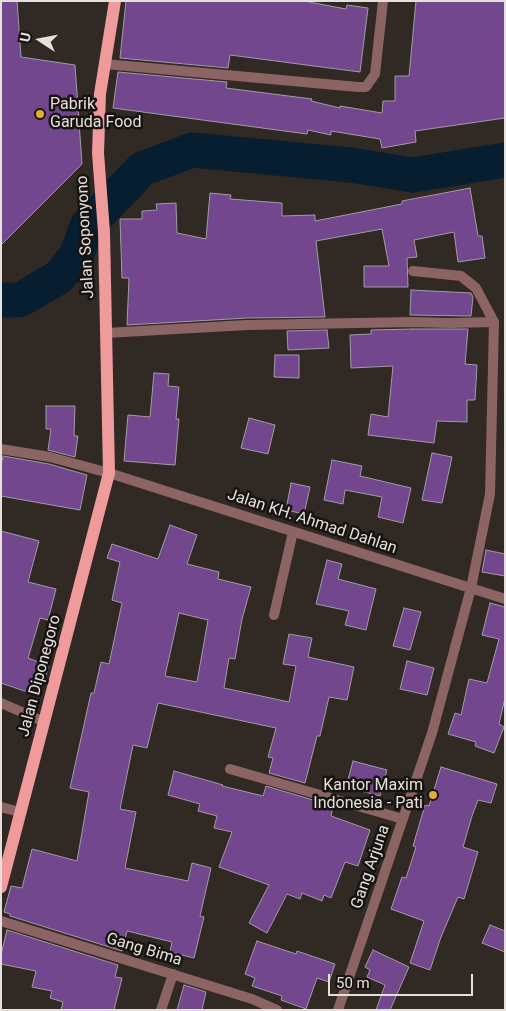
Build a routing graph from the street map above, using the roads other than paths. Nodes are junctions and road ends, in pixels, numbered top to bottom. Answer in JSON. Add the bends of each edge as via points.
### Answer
{"nodes":[{"id":1,"x":115,"y":1,"type":"edge"},
{"id":2,"x":383,"y":1,"type":"edge"},
{"id":3,"x":105,"y":64,"type":"junction"},
{"id":4,"x":413,"y":271,"type":"dead end"},
{"id":5,"x":494,"y":322,"type":"junction"},
{"id":6,"x":106,"y":333,"type":"junction"},
{"id":7,"x":1,"y":449,"type":"edge"},
{"id":8,"x":109,"y":473,"type":"junction"},
{"id":9,"x":293,"y":532,"type":"junction"},
{"id":10,"x":471,"y":588,"type":"junction"},
{"id":11,"x":505,"y":598,"type":"edge"},
{"id":12,"x":274,"y":615,"type":"dead end"},
{"id":13,"x":1,"y":703,"type":"edge"},
{"id":14,"x":45,"y":722,"type":"junction"},
{"id":15,"x":230,"y":770,"type":"dead end"},
{"id":16,"x":1,"y":807,"type":"edge"},
{"id":17,"x":20,"y":812,"type":"junction"},
{"id":18,"x":403,"y":819,"type":"junction"},
{"id":19,"x":1,"y":886,"type":"edge"},
{"id":20,"x":1,"y":921,"type":"edge"},
{"id":21,"x":173,"y":974,"type":"junction"},
{"id":22,"x":161,"y":1010,"type":"edge"},
{"id":23,"x":277,"y":1010,"type":"edge"},
{"id":24,"x":338,"y":1010,"type":"edge"}],
"edges":[{"from":1,"to":3,"type":"main road","name":"Jalan Soponyono"},
{"from":2,"to":3,"type":"street","via":[[375,74],[366,86]]},
{"from":3,"to":6,"type":"main road","name":"Jalan Soponyono","via":[[100,94],[98,153]]},
{"from":4,"to":5,"type":"street","via":[[461,276],[476,288]]},
{"from":5,"to":6,"type":"street","via":[[248,325]]},
{"from":5,"to":10,"type":"street","name":"Gang Arjuna","via":[[490,494]]},
{"from":6,"to":8,"type":"main road","name":"Jalan Soponyono"},
{"from":7,"to":8,"type":"street","name":"Jalan KH. Ahmad Dahlan","via":[[50,457]]},
{"from":8,"to":9,"type":"street","name":"Jalan KH. Ahmad Dahlan"},
{"from":8,"to":14,"type":"main road","name":"Jalan Diponegoro"},
{"from":9,"to":10,"type":"street","name":"Jalan KH. Ahmad Dahlan"},
{"from":9,"to":12,"type":"street"},
{"from":10,"to":11,"type":"street","name":"Jalan KH. Ahmad Dahlan"},
{"from":10,"to":18,"type":"street","name":"Gang Arjuna","via":[[432,733]]},
{"from":13,"to":14,"type":"street"},
{"from":14,"to":17,"type":"main road","name":"Jalan Diponegoro"},
{"from":15,"to":18,"type":"street"},
{"from":16,"to":17,"type":"street"},
{"from":17,"to":19,"type":"main road","name":"Jalan Diponegoro"},
{"from":18,"to":24,"type":"street","name":"Gang Arjuna"},
{"from":20,"to":21,"type":"street","name":"Gang Bima"},
{"from":21,"to":22,"type":"street"},
{"from":21,"to":23,"type":"street","name":"Gang Bima"}]}
